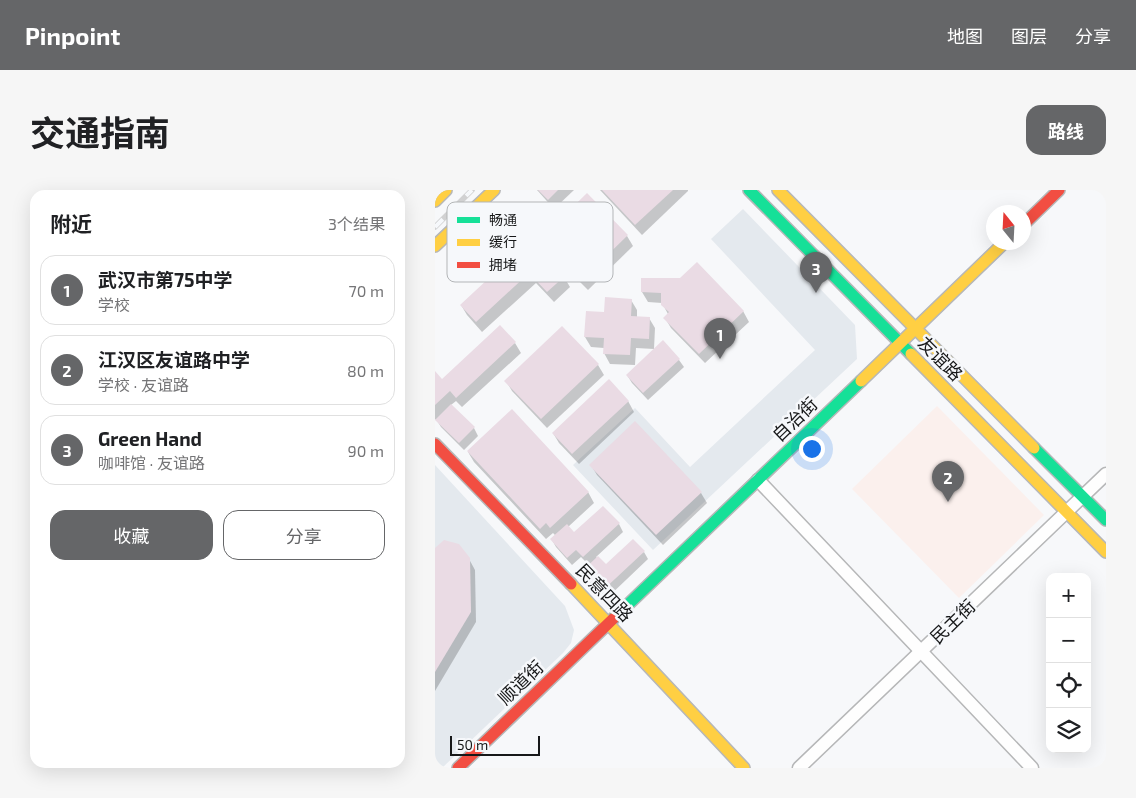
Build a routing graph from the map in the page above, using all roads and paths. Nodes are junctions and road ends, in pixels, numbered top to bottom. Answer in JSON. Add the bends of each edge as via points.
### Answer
{"nodes":[{"id":1,"x":446,"y":190,"type":"edge"},
{"id":2,"x":494,"y":190,"type":"edge"},
{"id":3,"x":749,"y":190,"type":"edge"},
{"id":4,"x":778,"y":190,"type":"edge"},
{"id":5,"x":1059,"y":190,"type":"edge"},
{"id":6,"x":435,"y":201,"type":"edge"},
{"id":7,"x":481,"y":202,"type":"edge"},
{"id":8,"x":1031,"y":217,"type":"edge"},
{"id":9,"x":447,"y":235,"type":"edge"},
{"id":10,"x":435,"y":246,"type":"edge"},
{"id":11,"x":997,"y":250,"type":"edge"},
{"id":12,"x":916,"y":329,"type":"junction"},
{"id":13,"x":901,"y":344,"type":"junction"},
{"id":14,"x":435,"y":444,"type":"edge"},
{"id":15,"x":1106,"y":474,"type":"edge"},
{"id":16,"x":758,"y":480,"type":"junction"},
{"id":17,"x":1083,"y":497,"type":"junction"},
{"id":18,"x":1067,"y":512,"type":"junction"},
{"id":19,"x":1106,"y":520,"type":"edge"},
{"id":20,"x":1106,"y":552,"type":"edge"},
{"id":21,"x":609,"y":623,"type":"junction"},
{"id":22,"x":922,"y":651,"type":"junction"},
{"id":23,"x":458,"y":768,"type":"edge"},
{"id":24,"x":744,"y":768,"type":"edge"},
{"id":25,"x":799,"y":768,"type":"edge"},
{"id":26,"x":1032,"y":768,"type":"edge"}],
"edges":[{"from":1,"to":6,"type":"main road"},
{"from":2,"to":7,"type":"main road"},
{"from":3,"to":13,"type":"main road","name":"友谊路"},
{"from":4,"to":12,"type":"main road","name":"友谊路"},
{"from":5,"to":8,"type":"main road"},
{"from":9,"to":10,"type":"main road"},
{"from":11,"to":12,"type":"main road","name":"自治街"},
{"from":12,"to":13,"type":"main road","name":"自治街"},
{"from":12,"to":17,"type":"main road","name":"友谊路"},
{"from":13,"to":16,"type":"main road","name":"自治街"},
{"from":13,"to":18,"type":"main road","name":"友谊路"},
{"from":14,"to":21,"type":"main road","name":"民意四路"},
{"from":15,"to":17,"type":"street","name":"民主街"},
{"from":16,"to":21,"type":"main road","name":"自治街"},
{"from":16,"to":22,"type":"street"},
{"from":17,"to":18,"type":"street","name":"民主街"},
{"from":17,"to":19,"type":"main road","name":"友谊路"},
{"from":18,"to":20,"type":"main road","name":"友谊路"},
{"from":18,"to":22,"type":"street","name":"民主街"},
{"from":21,"to":23,"type":"main road","name":"顺道街"},
{"from":21,"to":24,"type":"main road","name":"民意四路"},
{"from":22,"to":25,"type":"street","name":"民主街"},
{"from":22,"to":26,"type":"street"}]}
